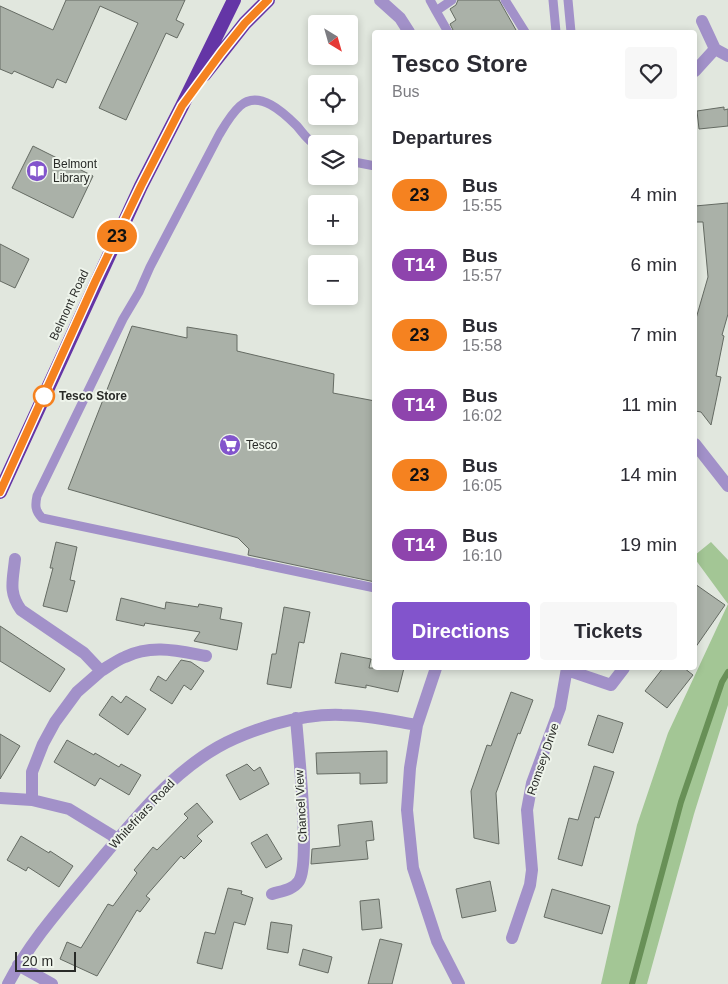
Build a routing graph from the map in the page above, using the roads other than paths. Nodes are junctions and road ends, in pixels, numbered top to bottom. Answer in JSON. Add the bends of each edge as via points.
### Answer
{"nodes":[{"id":1,"x":234,"y":0,"type":"edge"},
{"id":2,"x":268,"y":0,"type":"edge"},
{"id":3,"x":380,"y":0,"type":"edge"},
{"id":4,"x":395,"y":0,"type":"edge"},
{"id":5,"x":430,"y":0,"type":"edge"},
{"id":6,"x":452,"y":0,"type":"edge"},
{"id":7,"x":505,"y":0,"type":"edge"},
{"id":8,"x":553,"y":0,"type":"edge"},
{"id":9,"x":568,"y":0,"type":"edge"},
{"id":10,"x":436,"y":11,"type":"junction"},
{"id":11,"x":400,"y":18,"type":"junction"},
{"id":12,"x":702,"y":22,"type":"dead end"},
{"id":13,"x":408,"y":30,"type":"edge"},
{"id":14,"x":447,"y":30,"type":"edge"},
{"id":15,"x":524,"y":30,"type":"edge"},
{"id":16,"x":556,"y":30,"type":"edge"},
{"id":17,"x":571,"y":30,"type":"edge"},
{"id":18,"x":715,"y":49,"type":"junction"},
{"id":19,"x":728,"y":56,"type":"edge"},
{"id":20,"x":697,"y":69,"type":"edge"},
{"id":21,"x":182,"y":106,"type":"junction"},
{"id":22,"x":308,"y":138,"type":"edge"},
{"id":23,"x":358,"y":163,"type":"edge"},
{"id":24,"x":372,"y":165,"type":"edge"},
{"id":25,"x":697,"y":447,"type":"edge"},
{"id":26,"x":728,"y":486,"type":"edge"},
{"id":27,"x":0,"y":492,"type":"edge"},
{"id":28,"x":15,"y":560,"type":"dead end"},
{"id":29,"x":372,"y":587,"type":"edge"},
{"id":30,"x":206,"y":656,"type":"dead end"},
{"id":31,"x":435,"y":670,"type":"edge"},
{"id":32,"x":567,"y":670,"type":"edge"},
{"id":33,"x":570,"y":670,"type":"edge"},
{"id":34,"x":623,"y":670,"type":"edge"},
{"id":35,"x":101,"y":671,"type":"junction"},
{"id":36,"x":296,"y":718,"type":"junction"},
{"id":37,"x":417,"y":725,"type":"junction"},
{"id":38,"x":0,"y":798,"type":"edge"},
{"id":39,"x":32,"y":800,"type":"junction"},
{"id":40,"x":118,"y":839,"type":"junction"},
{"id":41,"x":272,"y":894,"type":"dead end"},
{"id":42,"x":512,"y":938,"type":"dead end"},
{"id":43,"x":18,"y":965,"type":"junction"},
{"id":44,"x":8,"y":984,"type":"edge"},
{"id":45,"x":52,"y":984,"type":"edge"},
{"id":46,"x":459,"y":984,"type":"edge"}],
"edges":[{"from":1,"to":21,"type":"highway","name":"Belmont Road"},
{"from":2,"to":21,"type":"highway","name":"Belmont Road","via":[[239,31]]},
{"from":3,"to":11,"type":"street"},
{"from":4,"to":11,"type":"street"},
{"from":5,"to":10,"type":"lane"},
{"from":6,"to":10,"type":"lane"},
{"from":7,"to":15,"type":"lane"},
{"from":8,"to":16,"type":"lane"},
{"from":9,"to":17,"type":"lane"},
{"from":10,"to":14,"type":"lane"},
{"from":11,"to":13,"type":"street"},
{"from":12,"to":18,"type":"street"},
{"from":18,"to":19,"type":"street"},
{"from":18,"to":20,"type":"street"},
{"from":21,"to":27,"type":"highway","name":"Belmont Road","via":[[95,282]]},
{"from":22,"to":29,"type":"lane","via":[[280,111],[260,101],[241,104],[230,116],[123,320],[35,504],[42,518]]},
{"from":23,"to":24,"type":"lane"},
{"from":25,"to":26,"type":"street"},
{"from":28,"to":35,"type":"street","via":[[12,588],[14,600],[21,610],[84,653]]},
{"from":30,"to":35,"type":"street","via":[[167,648],[148,649],[125,656]]},
{"from":31,"to":37,"type":"street"},
{"from":32,"to":42,"type":"street","name":"Romsey Drive","via":[[560,708],[532,783],[526,810],[532,870]]},
{"from":33,"to":34,"type":"street","via":[[612,686]]},
{"from":35,"to":39,"type":"street","via":[[77,692],[43,744],[32,772]]},
{"from":36,"to":37,"type":"street","name":"Whitefriars Road","via":[[344,714]]},
{"from":36,"to":40,"type":"street","name":"Whitefriars Road","via":[[252,731],[218,747],[182,772]]},
{"from":36,"to":41,"type":"street","name":"Chancel View","via":[[303,871],[298,882],[289,889]]},
{"from":37,"to":46,"type":"street","via":[[407,810],[412,868],[438,941]]},
{"from":38,"to":39,"type":"street"},
{"from":39,"to":40,"type":"street","via":[[69,809]]},
{"from":40,"to":43,"type":"street","name":"Whitefriars Road"},
{"from":43,"to":44,"type":"street","name":"Whitefriars Road"},
{"from":43,"to":45,"type":"street"}]}
